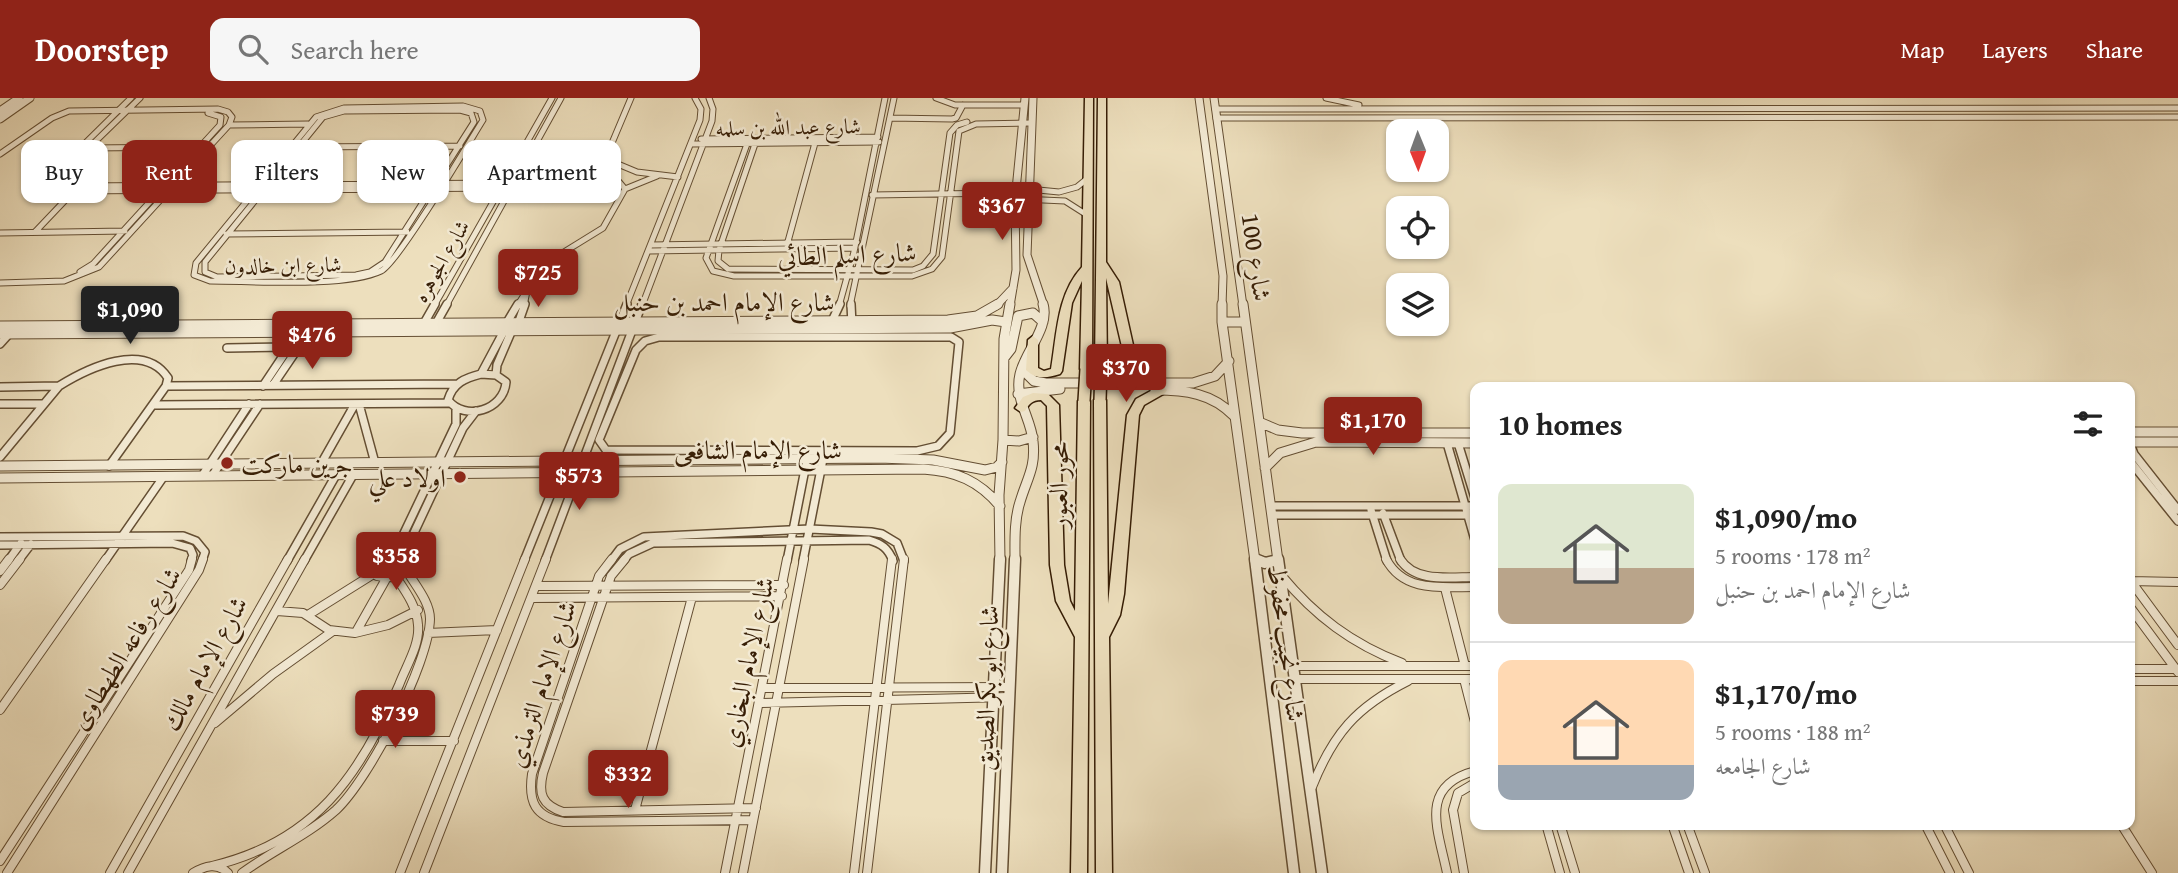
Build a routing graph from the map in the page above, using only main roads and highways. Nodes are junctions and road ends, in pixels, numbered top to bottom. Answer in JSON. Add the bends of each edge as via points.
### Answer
{"nodes":[{"id":1,"x":1089,"y":98,"type":"edge"},
{"id":2,"x":1102,"y":98,"type":"edge"},
{"id":3,"x":1102,"y":263,"type":"junction"},
{"id":4,"x":1088,"y":267,"type":"junction"},
{"id":5,"x":1033,"y":340,"type":"road end"},
{"id":6,"x":1021,"y":408,"type":"road end"},
{"id":7,"x":1081,"y":634,"type":"junction"},
{"id":8,"x":1103,"y":636,"type":"junction"},
{"id":9,"x":1079,"y":873,"type":"edge"},
{"id":10,"x":1104,"y":873,"type":"edge"}],
"edges":[{"from":1,"to":4,"type":"highway","name":"محور العبور"},
{"from":2,"to":3,"type":"highway","name":"محور العبور"},
{"from":3,"to":8,"type":"highway","name":"محور العبور","bridge":true},
{"from":3,"to":8,"type":"highway","via":[[1116,288],[1130,359],[1161,387],[1140,402],[1133,415],[1117,594]]},
{"from":4,"to":5,"type":"highway","via":[[1067,303],[1056,371],[1043,375],[1032,370]]},
{"from":4,"to":7,"type":"highway","name":"محور العبور","bridge":true},
{"from":6,"to":7,"type":"highway","via":[[1034,396],[1053,405],[1057,565],[1063,601]]},
{"from":7,"to":9,"type":"highway","name":"محور العبور"},
{"from":8,"to":10,"type":"highway","name":"محور العبور"}]}
